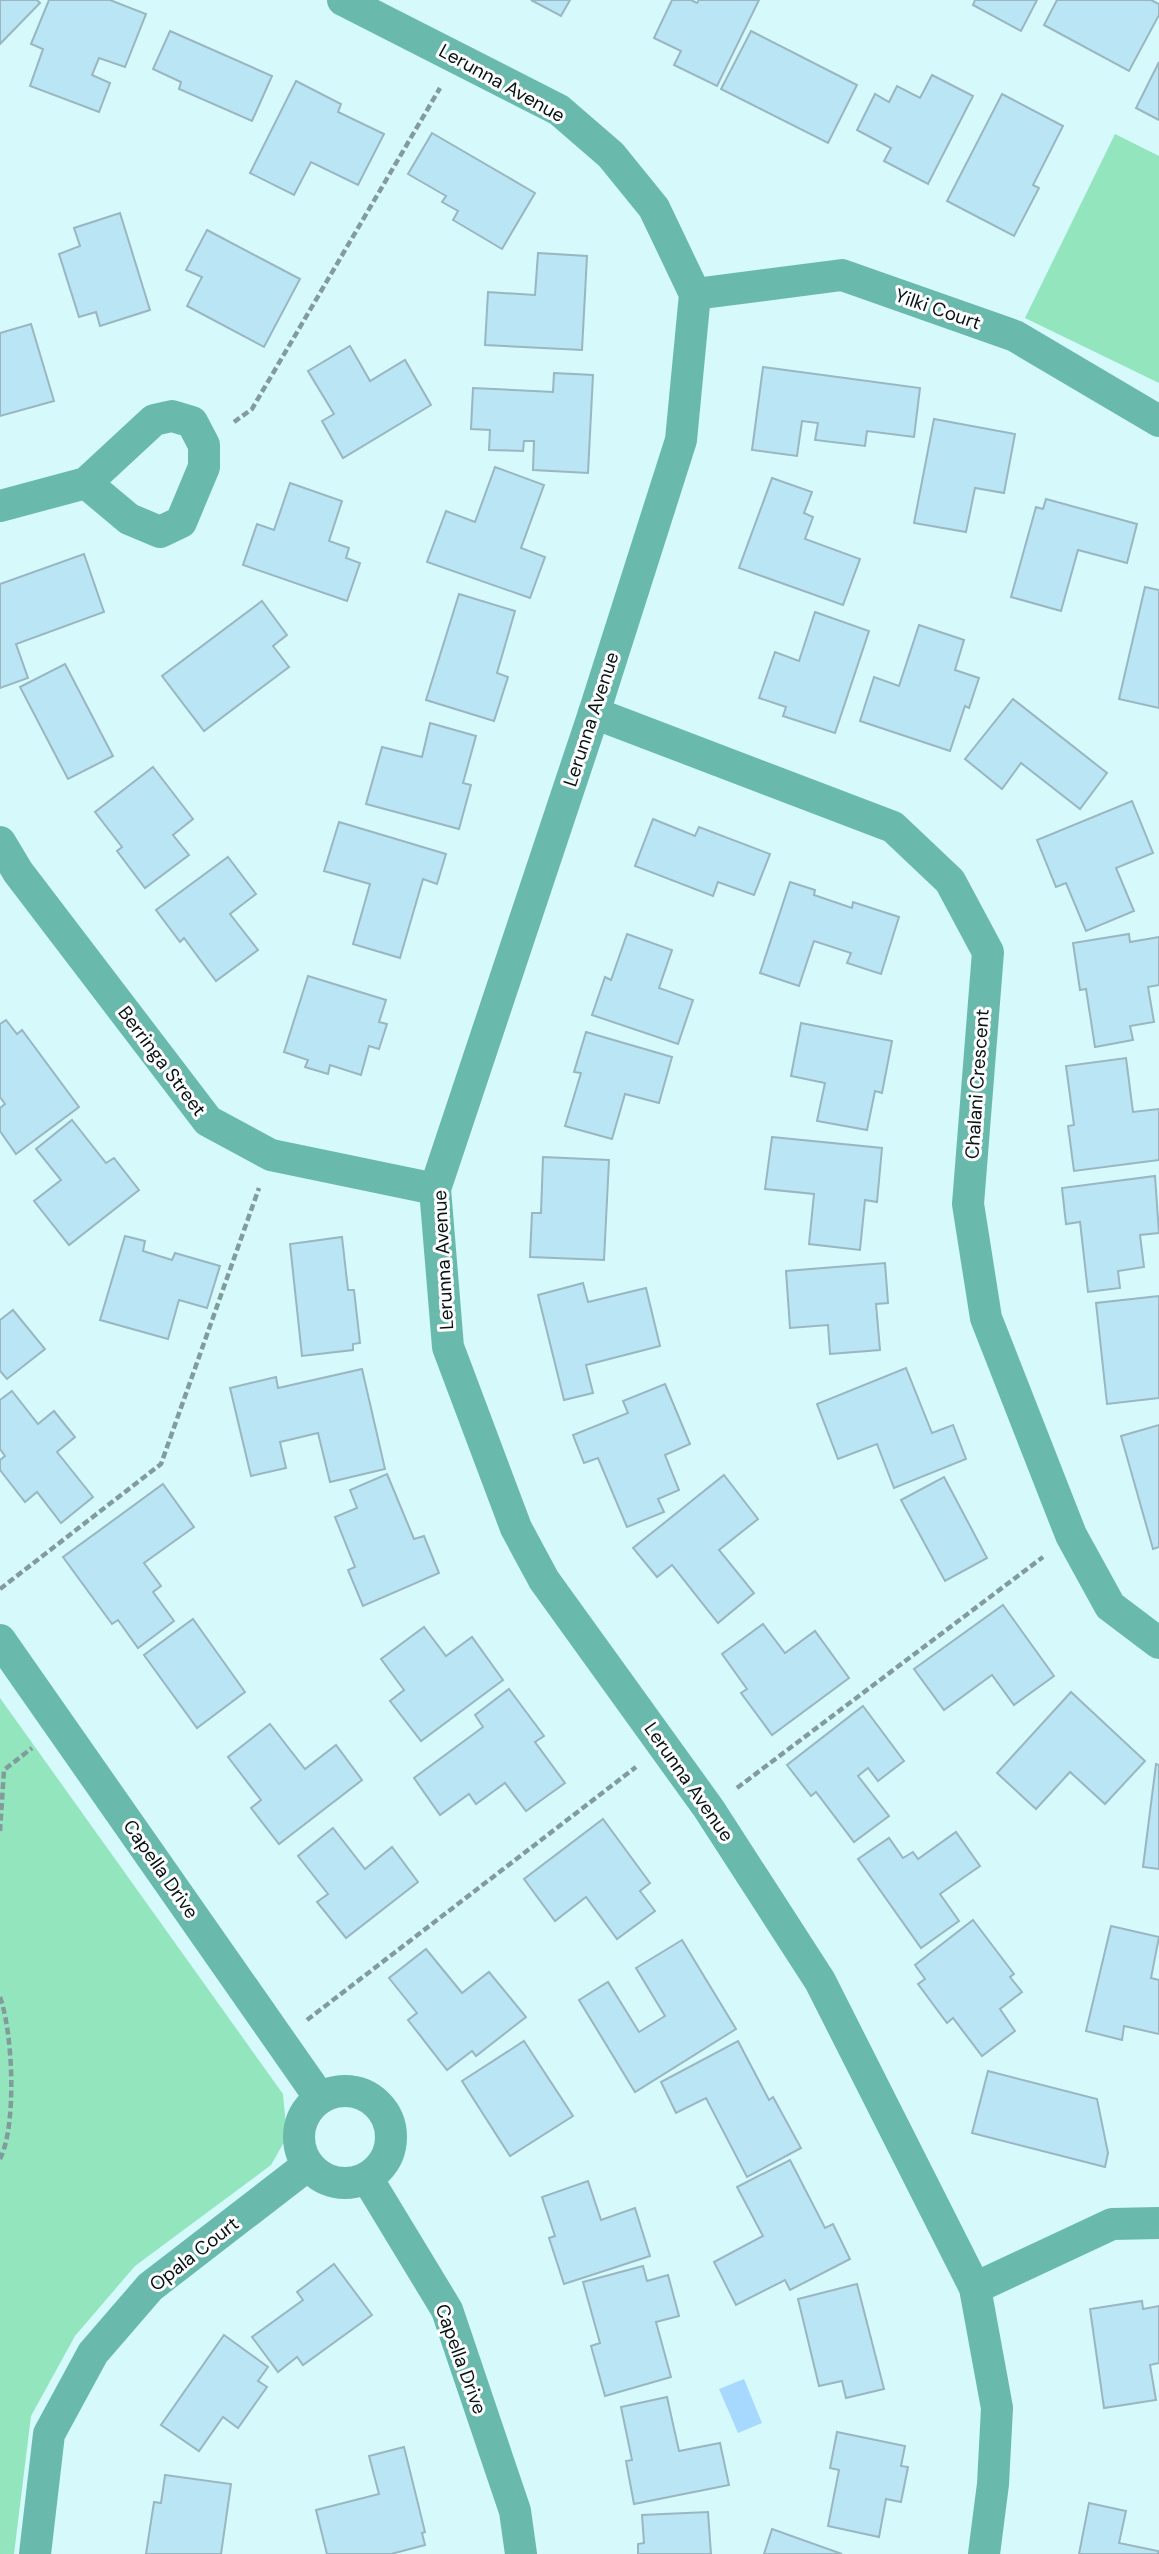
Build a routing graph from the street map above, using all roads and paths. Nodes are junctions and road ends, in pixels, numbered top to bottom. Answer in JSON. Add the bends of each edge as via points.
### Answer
{"nodes":[{"id":1,"x":343,"y":0,"type":"edge"},
{"id":2,"x":396,"y":12,"type":"edge"},
{"id":3,"x":458,"y":58,"type":"junction"},
{"id":4,"x":695,"y":294,"type":"junction"},
{"id":5,"x":1159,"y":421,"type":"edge"},
{"id":6,"x":204,"y":445,"type":"junction"},
{"id":7,"x":86,"y":483,"type":"junction"},
{"id":8,"x":0,"y":506,"type":"edge"},
{"id":9,"x":594,"y":713,"type":"junction"},
{"id":10,"x":0,"y":842,"type":"edge"},
{"id":11,"x":271,"y":1154,"type":"junction"},
{"id":12,"x":435,"y":1189,"type":"junction"},
{"id":13,"x":1071,"y":1535,"type":"junction"},
{"id":14,"x":0,"y":1589,"type":"edge"},
{"id":15,"x":0,"y":1640,"type":"edge"},
{"id":16,"x":1159,"y":1643,"type":"edge"},
{"id":17,"x":61,"y":1726,"type":"junction"},
{"id":18,"x":665,"y":1745,"type":"junction"},
{"id":19,"x":709,"y":1809,"type":"junction"},
{"id":20,"x":0,"y":1831,"type":"edge"},
{"id":21,"x":0,"y":1997,"type":"edge"},
{"id":22,"x":280,"y":2040,"type":"junction"},
{"id":23,"x":320,"y":2098,"type":"junction"},
{"id":24,"x":0,"y":2159,"type":"edge"},
{"id":25,"x":308,"y":2165,"type":"junction"},
{"id":26,"x":367,"y":2178,"type":"junction"},
{"id":27,"x":1159,"y":2223,"type":"edge"},
{"id":28,"x":975,"y":2288,"type":"junction"},
{"id":29,"x":35,"y":2554,"type":"edge"},
{"id":30,"x":521,"y":2554,"type":"edge"},
{"id":31,"x":984,"y":2554,"type":"edge"}],
"edges":[{"from":1,"to":2,"type":"street","name":"Lerunna Avenue"},
{"from":2,"to":3,"type":"street","name":"Lerunna Avenue"},
{"from":3,"to":4,"type":"street","name":"Lerunna Avenue","via":[[559,110],[611,155],[654,208]]},
{"from":3,"to":6,"type":"path","via":[[252,409]]},
{"from":4,"to":5,"type":"street","name":"Yilki Court","via":[[842,275],[1014,336]]},
{"from":4,"to":9,"type":"street","name":"Lerunna Avenue","via":[[681,440]]},
{"from":6,"to":7,"type":"street","via":[[192,422],[172,416],[154,420]]},
{"from":6,"to":7,"type":"street","via":[[204,467],[181,523],[160,532],[129,519]]},
{"from":7,"to":8,"type":"street"},
{"from":9,"to":12,"type":"street","name":"Lerunna Avenue"},
{"from":9,"to":13,"type":"street","name":"Chalani Crescent","via":[[893,827],[950,881],[988,952],[968,1204],[986,1318]]},
{"from":10,"to":11,"type":"street","name":"Berringa Street","via":[[208,1121]]},
{"from":11,"to":12,"type":"street","name":"Berringa Street"},
{"from":11,"to":14,"type":"path","via":[[161,1464]]},
{"from":12,"to":18,"type":"street","name":"Lerunna Avenue","via":[[448,1347],[516,1528],[544,1580]]},
{"from":13,"to":16,"type":"street","name":"Chalani Crescent","via":[[1110,1606]]},
{"from":13,"to":19,"type":"path"},
{"from":15,"to":17,"type":"street","name":"Capella Drive"},
{"from":17,"to":20,"type":"path","via":[[4,1770]]},
{"from":17,"to":22,"type":"street","name":"Capella Drive"},
{"from":18,"to":19,"type":"street","name":"Lerunna Avenue"},
{"from":18,"to":22,"type":"path"},
{"from":19,"to":28,"type":"street","name":"Lerunna Avenue","via":[[820,1981]]},
{"from":21,"to":24,"type":"path","via":[[11,2066],[6,2146]]},
{"from":22,"to":23,"type":"street","name":"Capella Drive"},
{"from":23,"to":25,"type":"street","via":[[309,2109],[299,2136]]},
{"from":23,"to":26,"type":"street","via":[[349,2091],[375,2102],[385,2113],[391,2142],[387,2156]]},
{"from":25,"to":26,"type":"street","via":[[317,2175],[342,2183]]},
{"from":25,"to":29,"type":"street","name":"Opala Court","via":[[150,2287],[93,2353],[49,2434]]},
{"from":26,"to":30,"type":"street","name":"Capella Drive","via":[[447,2310],[515,2511]]},
{"from":27,"to":28,"type":"street","via":[[1112,2224]]},
{"from":28,"to":31,"type":"street","name":"Lerunna Avenue","via":[[998,2408]]}]}
